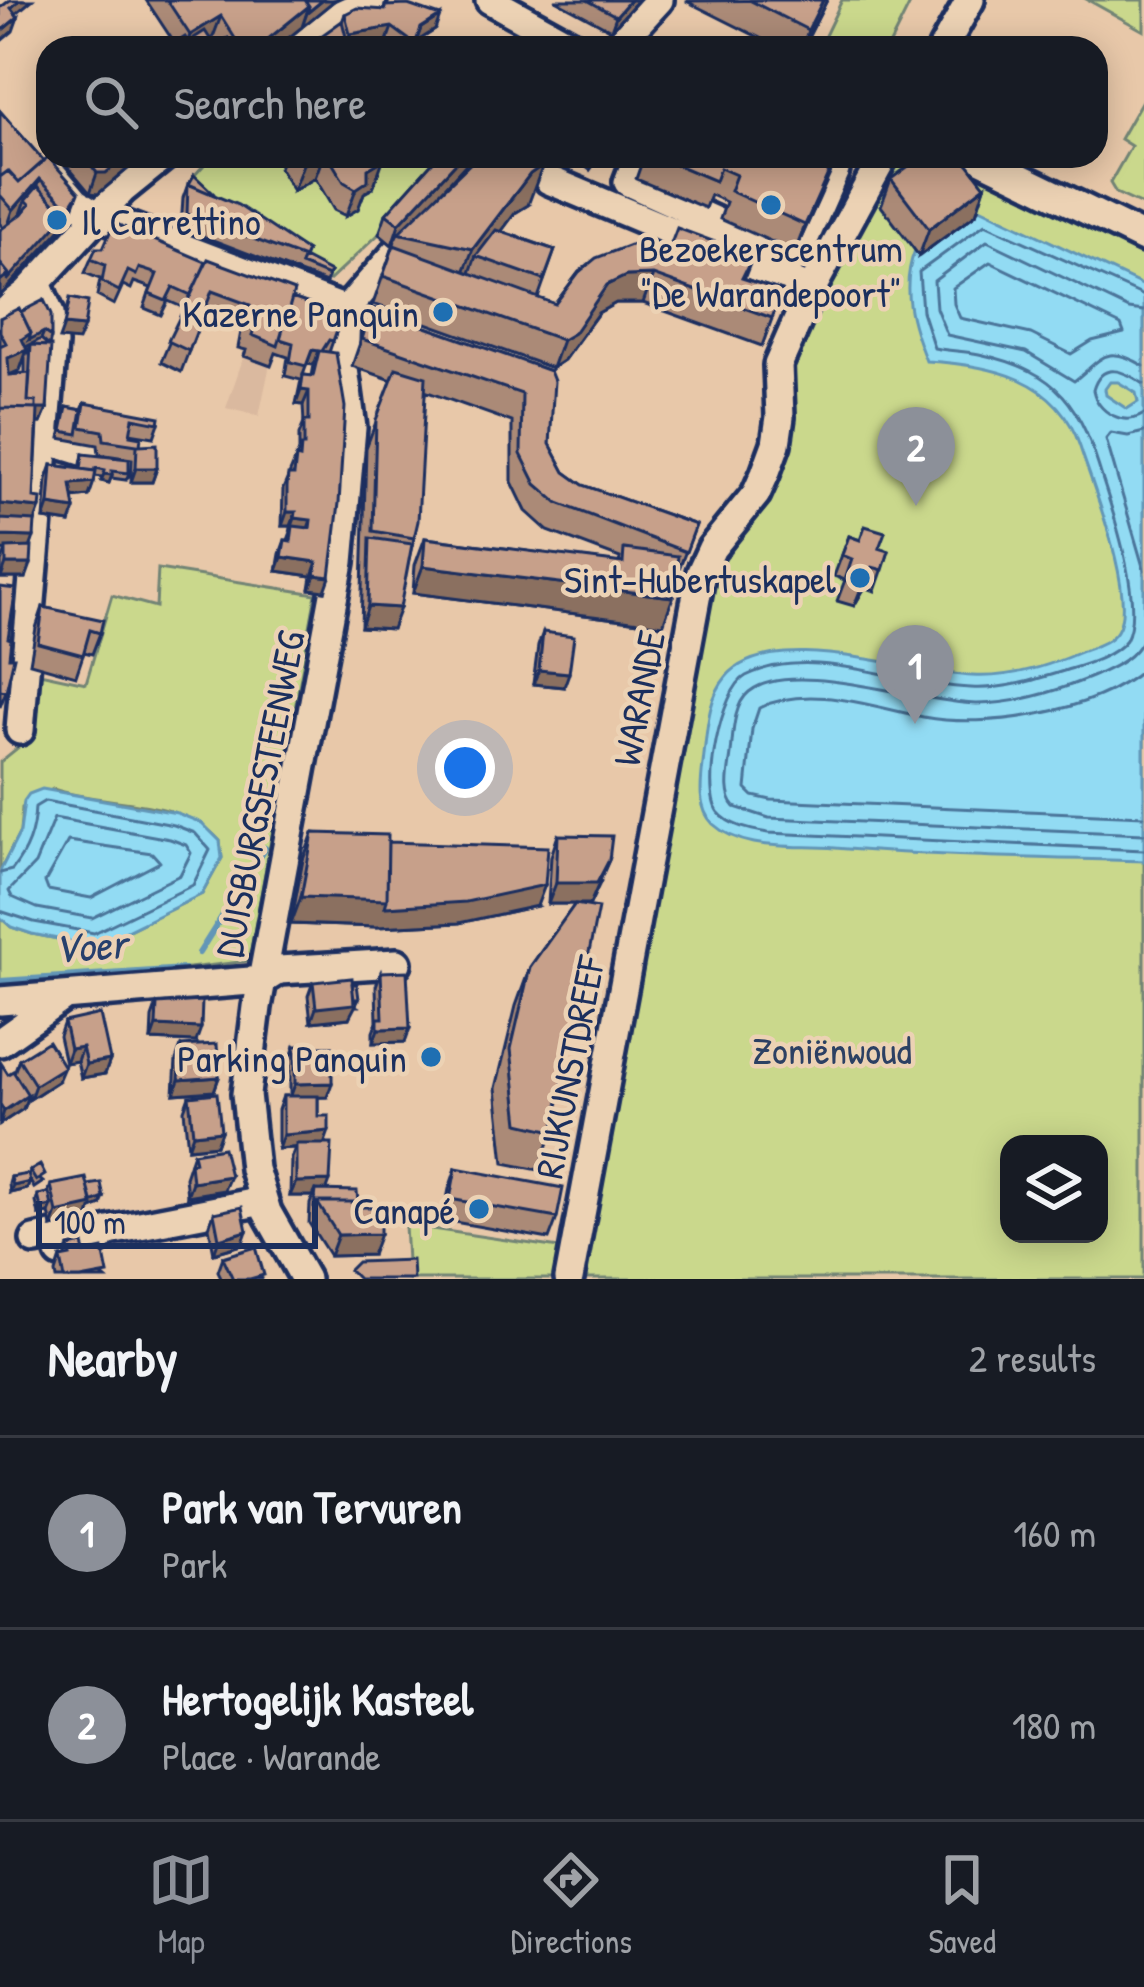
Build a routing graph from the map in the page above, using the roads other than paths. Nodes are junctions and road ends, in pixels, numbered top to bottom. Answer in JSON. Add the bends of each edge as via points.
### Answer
{"nodes":[{"id":1,"x":372,"y":0,"type":"edge"},
{"id":2,"x":490,"y":0,"type":"edge"},
{"id":3,"x":659,"y":0,"type":"edge"},
{"id":4,"x":970,"y":0,"type":"edge"},
{"id":5,"x":311,"y":36,"type":"edge"},
{"id":6,"x":555,"y":36,"type":"edge"},
{"id":7,"x":626,"y":36,"type":"edge"},
{"id":8,"x":950,"y":36,"type":"edge"},
{"id":9,"x":31,"y":150,"type":"edge"},
{"id":10,"x":36,"y":156,"type":"edge"},
{"id":11,"x":47,"y":168,"type":"edge"},
{"id":12,"x":150,"y":168,"type":"edge"},
{"id":13,"x":540,"y":168,"type":"edge"},
{"id":14,"x":633,"y":168,"type":"edge"},
{"id":15,"x":877,"y":168,"type":"edge"},
{"id":16,"x":1001,"y":168,"type":"edge"},
{"id":17,"x":835,"y":170,"type":"edge"},
{"id":18,"x":97,"y":215,"type":"junction"},
{"id":19,"x":426,"y":219,"type":"edge"},
{"id":20,"x":1144,"y":238,"type":"edge"},
{"id":21,"x":37,"y":283,"type":"junction"},
{"id":22,"x":811,"y":290,"type":"junction"},
{"id":23,"x":346,"y":310,"type":"junction"},
{"id":24,"x":0,"y":314,"type":"edge"},
{"id":25,"x":46,"y":441,"type":"junction"},
{"id":26,"x":123,"y":462,"type":"edge"},
{"id":27,"x":20,"y":730,"type":"dead end"},
{"id":28,"x":646,"y":870,"type":"joint"},
{"id":29,"x":397,"y":963,"type":"dead end"},
{"id":30,"x":263,"y":980,"type":"junction"},
{"id":31,"x":65,"y":996,"type":"junction"},
{"id":32,"x":0,"y":1001,"type":"edge"},
{"id":33,"x":0,"y":1042,"type":"edge"},
{"id":34,"x":263,"y":1201,"type":"junction"},
{"id":35,"x":47,"y":1246,"type":"dead end"},
{"id":36,"x":305,"y":1279,"type":"edge"},
{"id":37,"x":569,"y":1279,"type":"edge"}],
"edges":[{"from":1,"to":5,"type":"street"},
{"from":2,"to":6,"type":"street"},
{"from":3,"to":7,"type":"street"},
{"from":4,"to":8,"type":"street"},
{"from":9,"to":10,"type":"street"},
{"from":11,"to":18,"type":"street"},
{"from":12,"to":18,"type":"street"},
{"from":13,"to":22,"type":"street","via":[[549,180]]},
{"from":14,"to":17,"type":"street","via":[[628,182],[796,258]]},
{"from":15,"to":22,"type":"street","name":"WARANDE"},
{"from":16,"to":20,"type":"street"},
{"from":18,"to":21,"type":"street"},
{"from":18,"to":23,"type":"street"},
{"from":19,"to":23,"type":"street"},
{"from":21,"to":24,"type":"street"},
{"from":21,"to":25,"type":"street","via":[[53,344]]},
{"from":22,"to":28,"type":"street","name":"WARANDE","via":[[778,365],[780,417],[765,474],[701,572]]},
{"from":23,"to":30,"type":"street","name":"DUISBURGSESTEENWEG","via":[[352,428],[340,562]]},
{"from":25,"to":26,"type":"street"},
{"from":25,"to":27,"type":"street"},
{"from":28,"to":37,"type":"street","name":"RIJKUNSTDREEF"},
{"from":29,"to":30,"type":"street","via":[[279,970]]},
{"from":30,"to":31,"type":"street"},
{"from":30,"to":34,"type":"street","name":"DUISBURGSESTEENWEG","via":[[246,1094]]},
{"from":31,"to":32,"type":"street"},
{"from":31,"to":33,"type":"street"},
{"from":34,"to":35,"type":"street","via":[[109,1231],[100,1225]]},
{"from":34,"to":36,"type":"street","name":"DUISBURGSESTEENWEG"}]}
